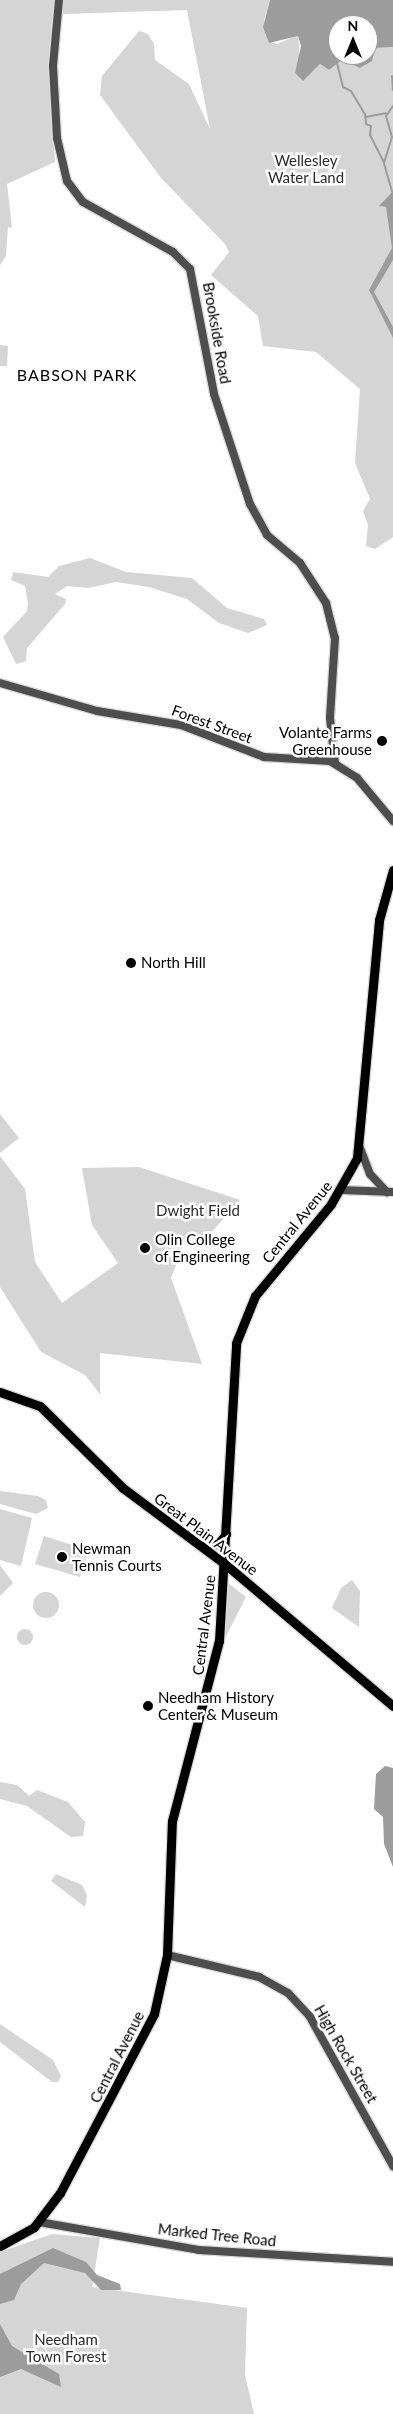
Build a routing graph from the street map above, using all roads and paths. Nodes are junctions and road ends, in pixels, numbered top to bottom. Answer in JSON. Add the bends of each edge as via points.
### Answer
{"nodes":[{"id":1,"x":59,"y":0,"type":"edge"},
{"id":2,"x":0,"y":682,"type":"edge"},
{"id":3,"x":335,"y":763,"type":"junction"},
{"id":4,"x":393,"y":820,"type":"edge"},
{"id":5,"x":393,"y":870,"type":"edge"},
{"id":6,"x":360,"y":1148,"type":"junction"},
{"id":7,"x":341,"y":1190,"type":"junction"},
{"id":8,"x":390,"y":1192,"type":"edge"},
{"id":9,"x":0,"y":1392,"type":"edge"},
{"id":10,"x":228,"y":1532,"type":"junction"},
{"id":11,"x":199,"y":1545,"type":"junction"},
{"id":12,"x":225,"y":1564,"type":"junction"},
{"id":13,"x":393,"y":1706,"type":"edge"},
{"id":14,"x":167,"y":1955,"type":"junction"},
{"id":15,"x":393,"y":2166,"type":"edge"},
{"id":16,"x":39,"y":2222,"type":"junction"},
{"id":17,"x":0,"y":2246,"type":"edge"},
{"id":18,"x":393,"y":2262,"type":"edge"}],
"edges":[{"from":1,"to":3,"type":"street","name":"Brookside Road","via":[[53,66],[58,138],[67,181],[83,202],[173,252],[190,269],[214,394],[250,504],[267,536],[300,563],[326,603],[335,638],[330,718]]},
{"from":2,"to":3,"type":"street","name":"Forest Street","via":[[97,711],[181,725],[258,756]]},
{"from":3,"to":4,"type":"street","name":"Forest Street","via":[[361,781]]},
{"from":5,"to":6,"type":"main road","name":"Central Avenue","via":[[378,927]]},
{"from":6,"to":7,"type":"main road","name":"Central Avenue"},
{"from":6,"to":8,"type":"street","via":[[368,1170]]},
{"from":7,"to":8,"type":"street"},
{"from":7,"to":10,"type":"main road","name":"Central Avenue","via":[[264,1283],[242,1321],[233,1362]]},
{"from":9,"to":11,"type":"main road","name":"Great Plain Avenue","via":[[40,1406],[123,1488]]},
{"from":10,"to":11,"type":"main road","via":[[218,1544]]},
{"from":10,"to":12,"type":"main road","name":"Central Avenue"},
{"from":11,"to":12,"type":"main road","name":"Great Plain Avenue"},
{"from":12,"to":13,"type":"main road","name":"Great Plain Avenue"},
{"from":12,"to":14,"type":"main road","name":"Central Avenue","via":[[214,1672],[171,1826]]},
{"from":14,"to":15,"type":"street","name":"High Rock Street","via":[[259,1977],[288,1993],[310,2017]]},
{"from":14,"to":16,"type":"main road","name":"Central Avenue","via":[[150,2028],[87,2146]]},
{"from":16,"to":17,"type":"main road","name":"Central Avenue","via":[[23,2236]]},
{"from":16,"to":18,"type":"street","name":"Marked Tree Road","via":[[198,2250]]}]}
